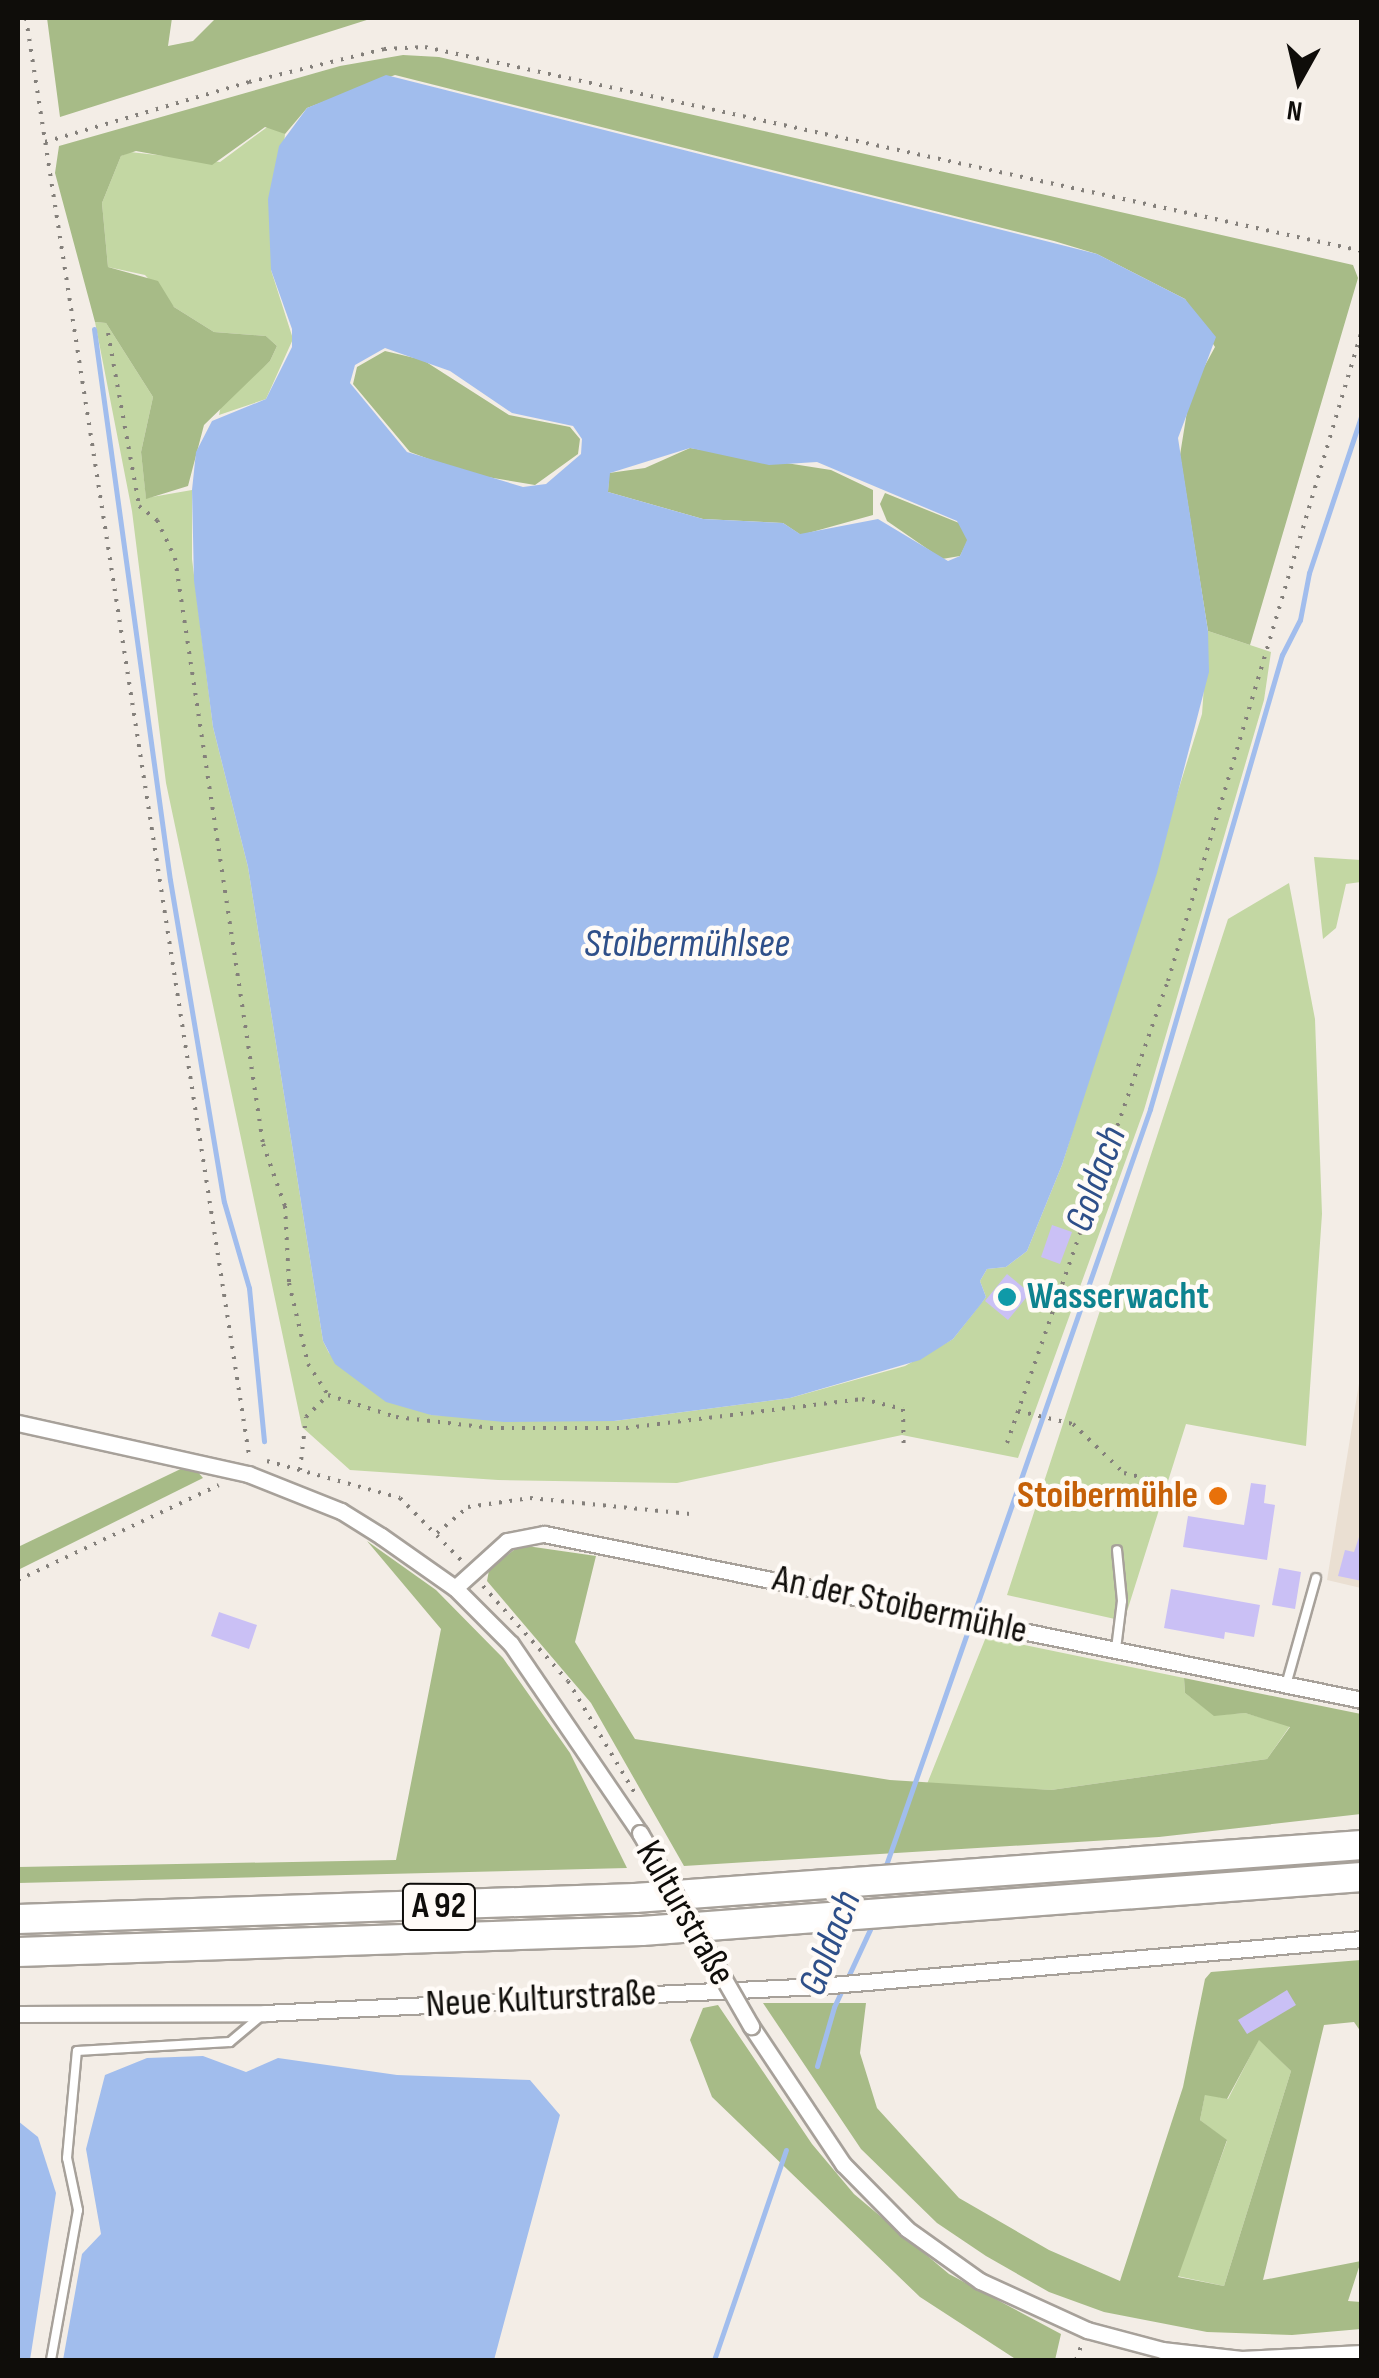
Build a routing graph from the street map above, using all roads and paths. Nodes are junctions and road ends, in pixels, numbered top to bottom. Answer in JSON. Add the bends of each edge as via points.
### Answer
{"nodes":[{"id":1,"x":26,"y":18,"type":"edge"},
{"id":2,"x":45,"y":142,"type":"junction"},
{"id":3,"x":1362,"y":250,"type":"edge"},
{"id":4,"x":1362,"y":330,"type":"edge"},
{"id":5,"x":108,"y":333,"type":"dead end"},
{"id":6,"x":328,"y":1395,"type":"junction"},
{"id":7,"x":1018,"y":1411,"type":"junction"},
{"id":8,"x":18,"y":1423,"type":"edge"},
{"id":9,"x":1007,"y":1443,"type":"dead end"},
{"id":10,"x":904,"y":1448,"type":"dead end"},
{"id":11,"x":249,"y":1466,"type":"junction"},
{"id":12,"x":300,"y":1470,"type":"junction"},
{"id":13,"x":1206,"y":1492,"type":"dead end"},
{"id":14,"x":690,"y":1514,"type":"dead end"},
{"id":15,"x":437,"y":1533,"type":"junction"},
{"id":16,"x":1118,"y":1550,"type":"dead end"},
{"id":17,"x":470,"y":1572,"type":"junction"},
{"id":18,"x":1316,"y":1578,"type":"dead end"},
{"id":19,"x":18,"y":1580,"type":"edge"},
{"id":20,"x":456,"y":1588,"type":"junction"},
{"id":21,"x":1116,"y":1649,"type":"junction"},
{"id":22,"x":1286,"y":1685,"type":"junction"},
{"id":23,"x":1362,"y":1700,"type":"edge"},
{"id":24,"x":644,"y":1809,"type":"dead end"},
{"id":25,"x":1362,"y":1844,"type":"edge"},
{"id":26,"x":1362,"y":1877,"type":"edge"},
{"id":27,"x":18,"y":1920,"type":"edge"},
{"id":28,"x":1362,"y":1938,"type":"edge"},
{"id":29,"x":18,"y":1952,"type":"edge"},
{"id":30,"x":265,"y":2013,"type":"junction"},
{"id":31,"x":18,"y":2014,"type":"edge"},
{"id":32,"x":1362,"y":2353,"type":"edge"},
{"id":33,"x":51,"y":2360,"type":"edge"}],
"edges":[{"from":1,"to":2,"type":"path"},
{"from":2,"to":3,"type":"path","via":[[384,48],[424,47]]},
{"from":2,"to":11,"type":"path"},
{"from":4,"to":7,"type":"path","via":[[1168,981]]},
{"from":5,"to":6,"type":"path","via":[[140,506],[157,520],[176,558],[264,1144],[285,1206],[289,1283],[308,1364]]},
{"from":6,"to":10,"type":"path","via":[[396,1418],[491,1428],[626,1428],[862,1399],[902,1409]]},
{"from":6,"to":12,"type":"path","via":[[306,1416]]},
{"from":7,"to":9,"type":"path"},
{"from":7,"to":13,"type":"path","via":[[1074,1424],[1124,1472]]},
{"from":8,"to":11,"type":"street","name":"Kulturstraße"},
{"from":11,"to":12,"type":"path"},
{"from":11,"to":19,"type":"path"},
{"from":11,"to":20,"type":"street","name":"Kulturstraße","via":[[341,1511]]},
{"from":12,"to":15,"type":"path","via":[[400,1498]]},
{"from":14,"to":15,"type":"path","via":[[530,1498],[468,1507]]},
{"from":15,"to":17,"type":"path"},
{"from":16,"to":21,"type":"lane"},
{"from":17,"to":20,"type":"street","name":"An der Stoibermühle"},
{"from":17,"to":21,"type":"street","name":"An der Stoibermühle","via":[[514,1538],[544,1534]]},
{"from":17,"to":24,"type":"path","via":[[568,1681]]},
{"from":18,"to":22,"type":"lane"},
{"from":20,"to":32,"type":"street","name":"Kulturstraße","bridge":true,"via":[[511,1644],[640,1833],[751,2026],[843,2164],[908,2229],[980,2281],[1087,2330],[1162,2350],[1240,2359]]},
{"from":21,"to":22,"type":"street","name":"An der Stoibermühle"},
{"from":22,"to":23,"type":"street","name":"An der Stoibermühle"},
{"from":25,"to":27,"type":"highway","number":"A 92","via":[[861,1885]]},
{"from":26,"to":29,"type":"highway","number":"A 92","via":[[897,1916]]},
{"from":28,"to":30,"type":"street","name":"Neue Kulturstraße","via":[[820,1986]]},
{"from":30,"to":31,"type":"street","name":"Neue Kulturstraße"},
{"from":30,"to":33,"type":"lane","via":[[230,2042],[76,2051],[67,2158],[78,2210]]}]}
